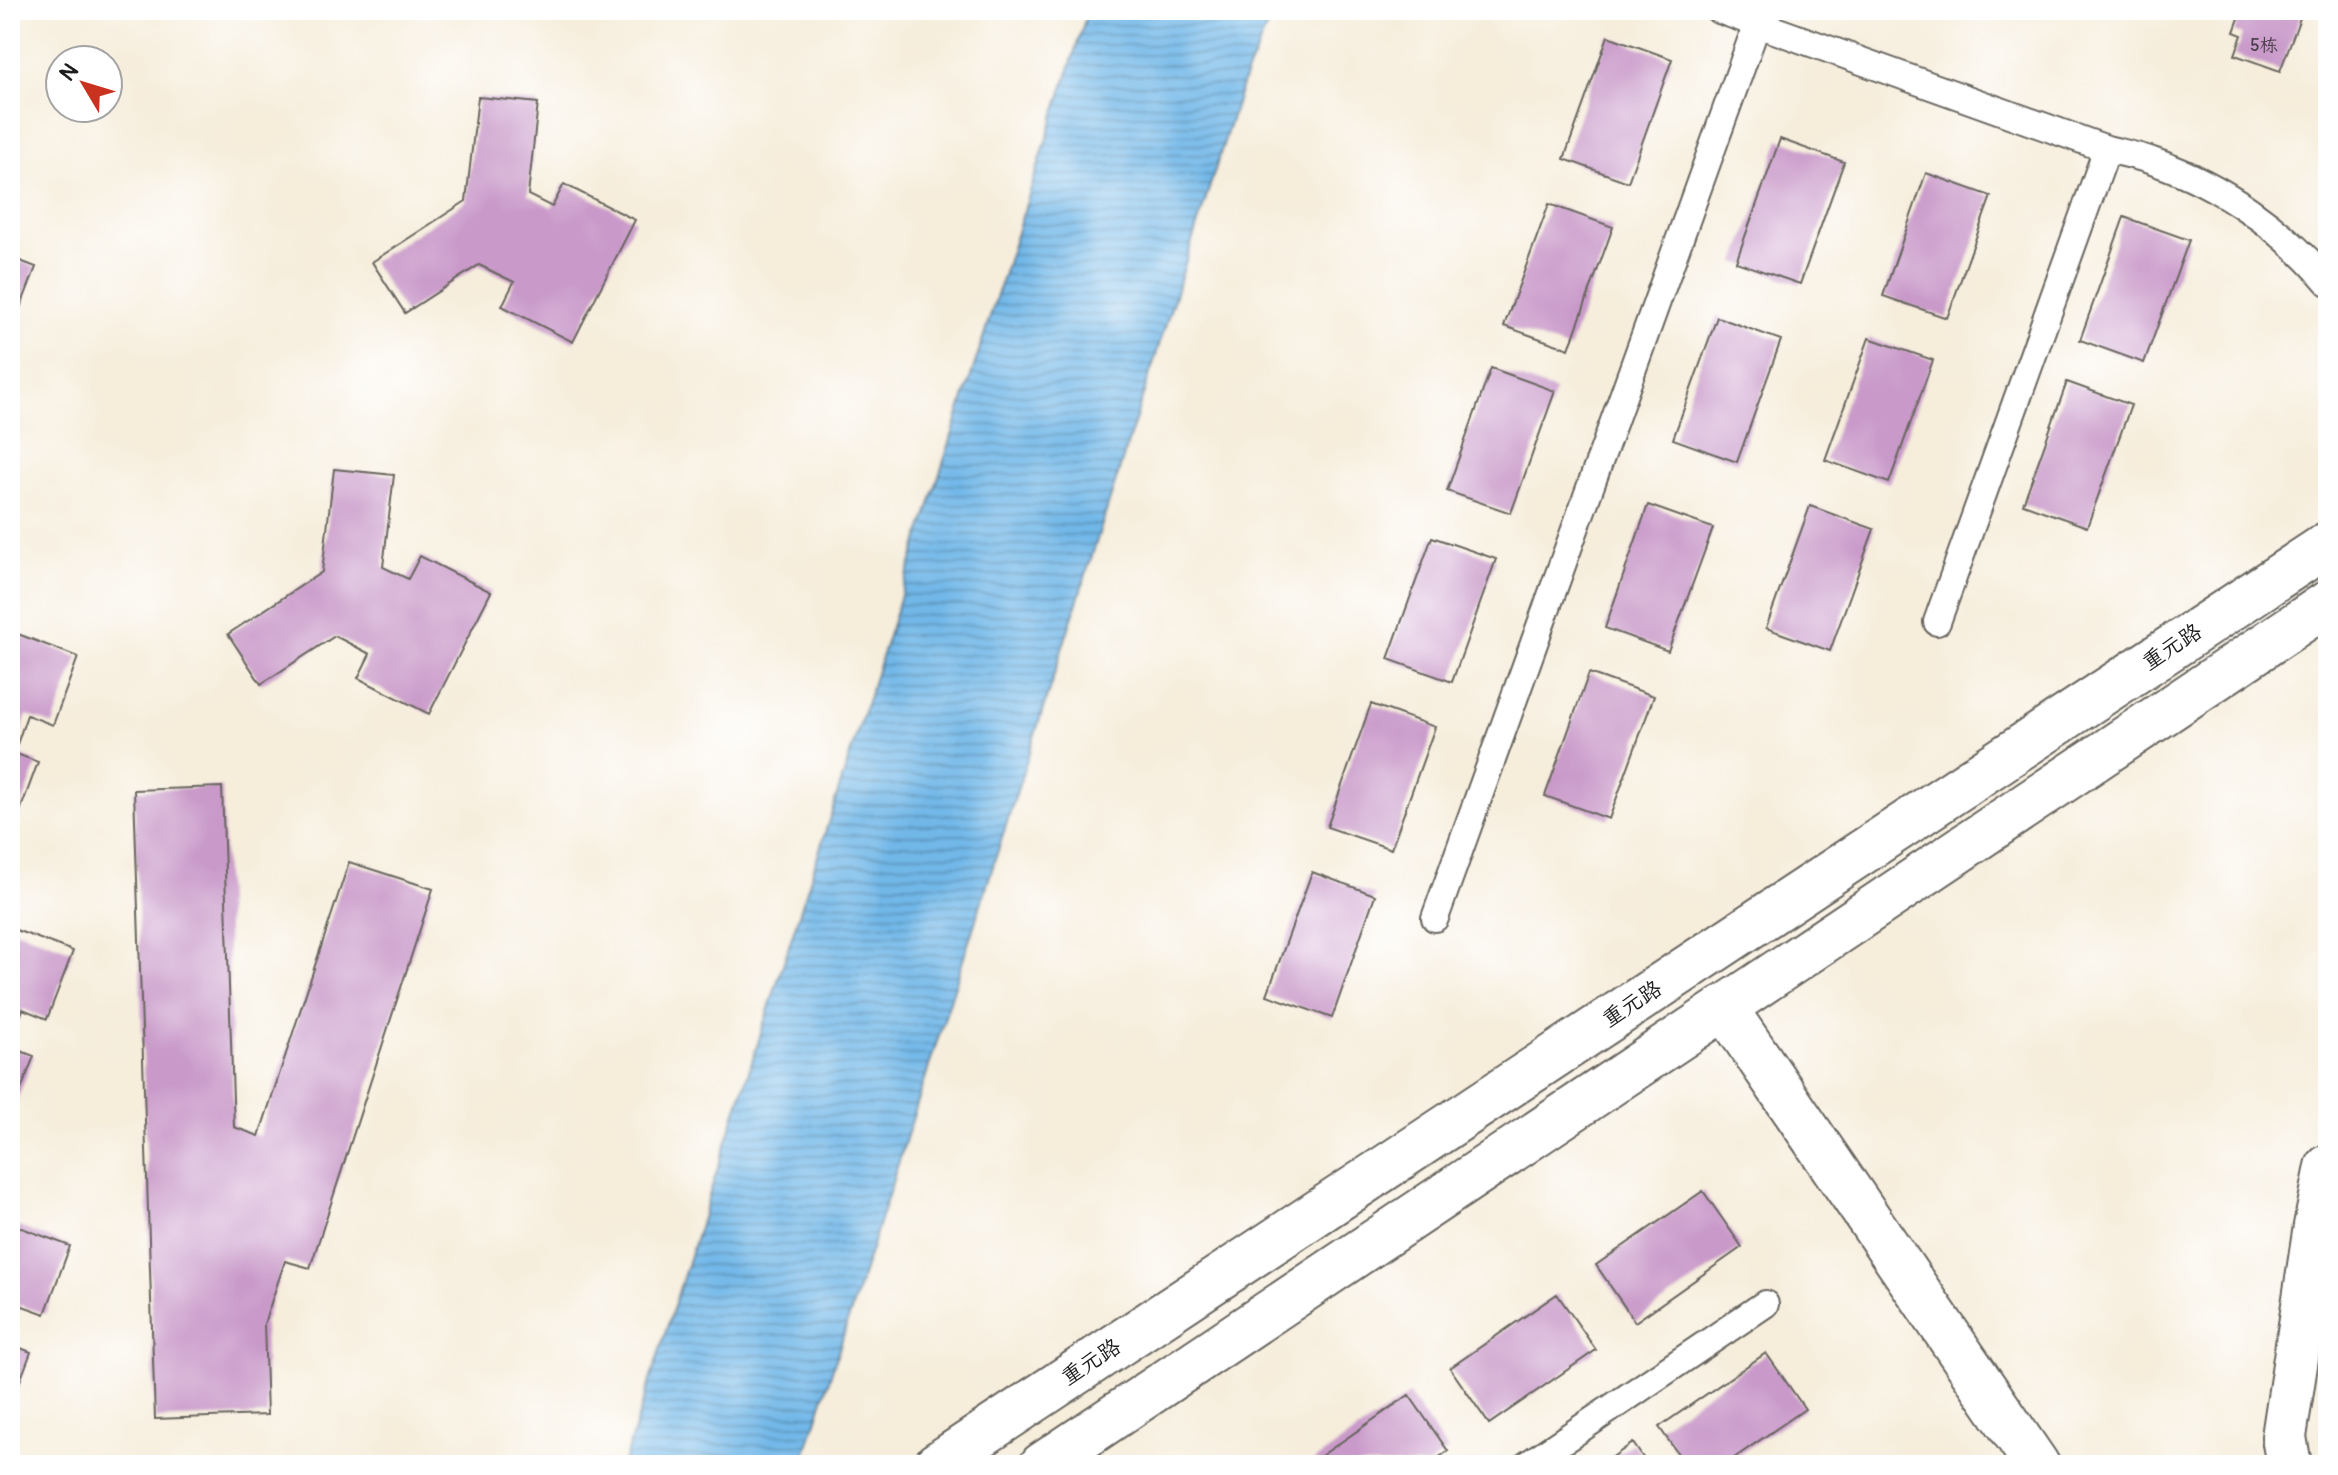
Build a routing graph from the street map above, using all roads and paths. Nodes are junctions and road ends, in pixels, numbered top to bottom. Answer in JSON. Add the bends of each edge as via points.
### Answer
{"nodes":[{"id":1,"x":1719,"y":10,"type":"edge"},
{"id":2,"x":1757,"y":24,"type":"junction"},
{"id":3,"x":2107,"y":149,"type":"junction"},
{"id":4,"x":2328,"y":282,"type":"edge"},
{"id":5,"x":2328,"y":544,"type":"edge"},
{"id":6,"x":2328,"y":603,"type":"edge"},
{"id":7,"x":1937,"y":622,"type":"dead end"},
{"id":8,"x":1435,"y":918,"type":"dead end"},
{"id":9,"x":1724,"y":1007,"type":"junction"},
{"id":10,"x":2328,"y":1167,"type":"edge"},
{"id":11,"x":1765,"y":1304,"type":"dead end"},
{"id":12,"x":936,"y":1465,"type":"edge"},
{"id":13,"x":1042,"y":1465,"type":"edge"},
{"id":14,"x":1527,"y":1465,"type":"edge"},
{"id":15,"x":2037,"y":1465,"type":"edge"},
{"id":16,"x":2289,"y":1465,"type":"edge"}],
"edges":[{"from":1,"to":2,"type":"lane"},
{"from":2,"to":3,"type":"lane"},
{"from":2,"to":8,"type":"lane"},
{"from":3,"to":4,"type":"lane","via":[[2199,180],[2241,204],[2280,233]]},
{"from":3,"to":7,"type":"lane"},
{"from":5,"to":12,"type":"street","name":"重元路"},
{"from":6,"to":9,"type":"street"},
{"from":9,"to":13,"type":"street"},
{"from":9,"to":15,"type":"street"},
{"from":10,"to":16,"type":"street","via":[[2284,1437]]},
{"from":11,"to":14,"type":"lane"}]}
